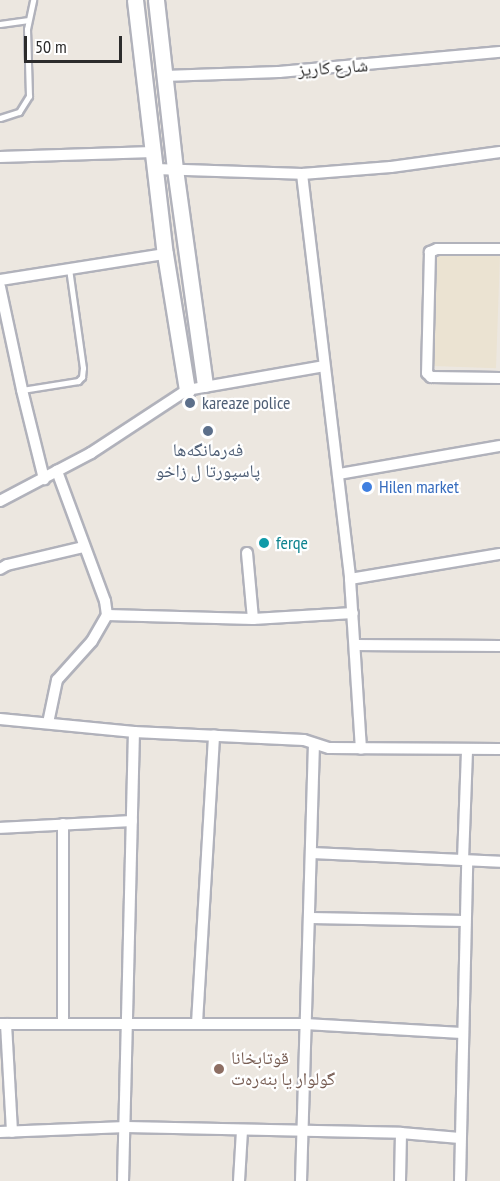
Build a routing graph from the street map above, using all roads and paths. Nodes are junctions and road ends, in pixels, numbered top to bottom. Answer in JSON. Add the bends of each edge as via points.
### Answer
{"nodes":[{"id":1,"x":33,"y":0,"type":"edge"},
{"id":2,"x":135,"y":0,"type":"edge"},
{"id":3,"x":156,"y":0,"type":"edge"},
{"id":4,"x":27,"y":20,"type":"junction"},
{"id":5,"x":0,"y":24,"type":"edge"},
{"id":6,"x":500,"y":52,"type":"edge"},
{"id":7,"x":164,"y":76,"type":"junction"},
{"id":8,"x":0,"y":118,"type":"edge"},
{"id":9,"x":153,"y":152,"type":"junction"},
{"id":10,"x":500,"y":153,"type":"edge"},
{"id":11,"x":0,"y":157,"type":"edge"},
{"id":12,"x":175,"y":169,"type":"junction"},
{"id":13,"x":155,"y":170,"type":"junction"},
{"id":14,"x":302,"y":174,"type":"junction"},
{"id":15,"x":500,"y":249,"type":"edge"},
{"id":16,"x":165,"y":254,"type":"junction"},
{"id":17,"x":69,"y":269,"type":"junction"},
{"id":18,"x":0,"y":280,"type":"edge"},
{"id":19,"x":0,"y":287,"type":"edge"},
{"id":20,"x":324,"y":366,"type":"junction"},
{"id":21,"x":500,"y":378,"type":"edge"},
{"id":22,"x":205,"y":384,"type":"junction"},
{"id":23,"x":22,"y":390,"type":"junction"},
{"id":24,"x":187,"y":390,"type":"junction"},
{"id":25,"x":500,"y":446,"type":"edge"},
{"id":26,"x":57,"y":471,"type":"junction"},
{"id":27,"x":339,"y":474,"type":"junction"},
{"id":28,"x":44,"y":479,"type":"junction"},
{"id":29,"x":0,"y":501,"type":"edge"},
{"id":30,"x":84,"y":547,"type":"junction"},
{"id":31,"x":248,"y":553,"type":"dead end"},
{"id":32,"x":500,"y":554,"type":"edge"},
{"id":33,"x":0,"y":569,"type":"edge"},
{"id":34,"x":350,"y":579,"type":"junction"},
{"id":35,"x":353,"y":614,"type":"junction"},
{"id":36,"x":107,"y":615,"type":"junction"},
{"id":37,"x":253,"y":619,"type":"junction"},
{"id":38,"x":355,"y":645,"type":"junction"},
{"id":39,"x":500,"y":646,"type":"edge"},
{"id":40,"x":0,"y":719,"type":"edge"},
{"id":41,"x":48,"y":723,"type":"junction"},
{"id":42,"x":134,"y":732,"type":"junction"},
{"id":43,"x":214,"y":736,"type":"junction"},
{"id":44,"x":314,"y":744,"type":"junction"},
{"id":45,"x":361,"y":749,"type":"junction"},
{"id":46,"x":467,"y":749,"type":"junction"},
{"id":47,"x":500,"y":749,"type":"edge"},
{"id":48,"x":132,"y":821,"type":"junction"},
{"id":49,"x":63,"y":824,"type":"junction"},
{"id":50,"x":0,"y":828,"type":"edge"},
{"id":51,"x":312,"y":853,"type":"junction"},
{"id":52,"x":465,"y":861,"type":"junction"},
{"id":53,"x":500,"y":862,"type":"edge"},
{"id":54,"x":311,"y":918,"type":"junction"},
{"id":55,"x":465,"y":921,"type":"junction"},
{"id":56,"x":127,"y":1022,"type":"junction"},
{"id":57,"x":63,"y":1023,"type":"junction"},
{"id":58,"x":197,"y":1023,"type":"junction"},
{"id":59,"x":3,"y":1024,"type":"edge"},
{"id":60,"x":305,"y":1024,"type":"junction"},
{"id":61,"x":462,"y":1033,"type":"junction"},
{"id":62,"x":126,"y":1127,"type":"junction"},
{"id":63,"x":242,"y":1130,"type":"junction"},
{"id":64,"x":302,"y":1131,"type":"junction"},
{"id":65,"x":0,"y":1132,"type":"edge"},
{"id":66,"x":12,"y":1132,"type":"junction"},
{"id":67,"x":401,"y":1133,"type":"junction"},
{"id":68,"x":460,"y":1138,"type":"junction"},
{"id":69,"x":123,"y":1181,"type":"edge"},
{"id":70,"x":239,"y":1181,"type":"edge"},
{"id":71,"x":301,"y":1181,"type":"edge"},
{"id":72,"x":400,"y":1181,"type":"edge"},
{"id":73,"x":460,"y":1181,"type":"edge"}],
"edges":[{"from":1,"to":4,"type":"lane"},
{"from":2,"to":9,"type":"street"},
{"from":3,"to":7,"type":"street"},
{"from":4,"to":5,"type":"lane"},
{"from":4,"to":8,"type":"lane","via":[[29,96],[19,112]]},
{"from":6,"to":7,"type":"street","name":"شارع كاريز","via":[[279,72]]},
{"from":7,"to":12,"type":"street"},
{"from":9,"to":11,"type":"street"},
{"from":9,"to":13,"type":"street"},
{"from":10,"to":14,"type":"street"},
{"from":12,"to":13,"type":"street"},
{"from":12,"to":14,"type":"street"},
{"from":12,"to":22,"type":"street"},
{"from":13,"to":16,"type":"street"},
{"from":14,"to":20,"type":"street"},
{"from":15,"to":21,"type":"street","via":[[430,252],[427,373],[431,377]]},
{"from":16,"to":17,"type":"street"},
{"from":16,"to":24,"type":"street"},
{"from":17,"to":18,"type":"street"},
{"from":17,"to":23,"type":"lane","via":[[84,373],[78,381]]},
{"from":19,"to":23,"type":"street"},
{"from":20,"to":22,"type":"street"},
{"from":20,"to":27,"type":"street"},
{"from":22,"to":24,"type":"street"},
{"from":23,"to":28,"type":"street"},
{"from":24,"to":26,"type":"street"},
{"from":25,"to":27,"type":"street"},
{"from":26,"to":28,"type":"street"},
{"from":26,"to":30,"type":"street"},
{"from":27,"to":34,"type":"street"},
{"from":28,"to":29,"type":"street"},
{"from":30,"to":33,"type":"street"},
{"from":30,"to":36,"type":"street"},
{"from":31,"to":37,"type":"street"},
{"from":32,"to":34,"type":"street"},
{"from":34,"to":35,"type":"street"},
{"from":35,"to":37,"type":"street"},
{"from":35,"to":38,"type":"street"},
{"from":36,"to":37,"type":"street"},
{"from":36,"to":41,"type":"street","via":[[92,641],[57,680]]},
{"from":38,"to":39,"type":"street"},
{"from":38,"to":45,"type":"street"},
{"from":40,"to":41,"type":"street"},
{"from":41,"to":42,"type":"street"},
{"from":42,"to":43,"type":"street"},
{"from":42,"to":48,"type":"street"},
{"from":43,"to":44,"type":"street","via":[[304,740]]},
{"from":43,"to":58,"type":"street"},
{"from":44,"to":45,"type":"street"},
{"from":44,"to":51,"type":"street"},
{"from":45,"to":46,"type":"street"},
{"from":46,"to":47,"type":"street"},
{"from":46,"to":52,"type":"street"},
{"from":48,"to":49,"type":"street"},
{"from":48,"to":56,"type":"street"},
{"from":49,"to":50,"type":"street"},
{"from":49,"to":57,"type":"street"},
{"from":51,"to":52,"type":"street"},
{"from":51,"to":54,"type":"street"},
{"from":52,"to":53,"type":"street"},
{"from":52,"to":55,"type":"street"},
{"from":54,"to":55,"type":"street"},
{"from":54,"to":60,"type":"street"},
{"from":55,"to":61,"type":"street"},
{"from":56,"to":57,"type":"street"},
{"from":56,"to":58,"type":"street"},
{"from":56,"to":62,"type":"street"},
{"from":57,"to":59,"type":"street"},
{"from":58,"to":60,"type":"street"},
{"from":59,"to":66,"type":"street"},
{"from":60,"to":61,"type":"street"},
{"from":60,"to":64,"type":"street"},
{"from":61,"to":68,"type":"street"},
{"from":62,"to":63,"type":"street"},
{"from":62,"to":66,"type":"street"},
{"from":62,"to":69,"type":"street"},
{"from":63,"to":64,"type":"street"},
{"from":63,"to":70,"type":"street"},
{"from":64,"to":67,"type":"street"},
{"from":64,"to":71,"type":"street"},
{"from":65,"to":66,"type":"street"},
{"from":67,"to":68,"type":"street"},
{"from":67,"to":72,"type":"street"},
{"from":68,"to":73,"type":"street"}]}
